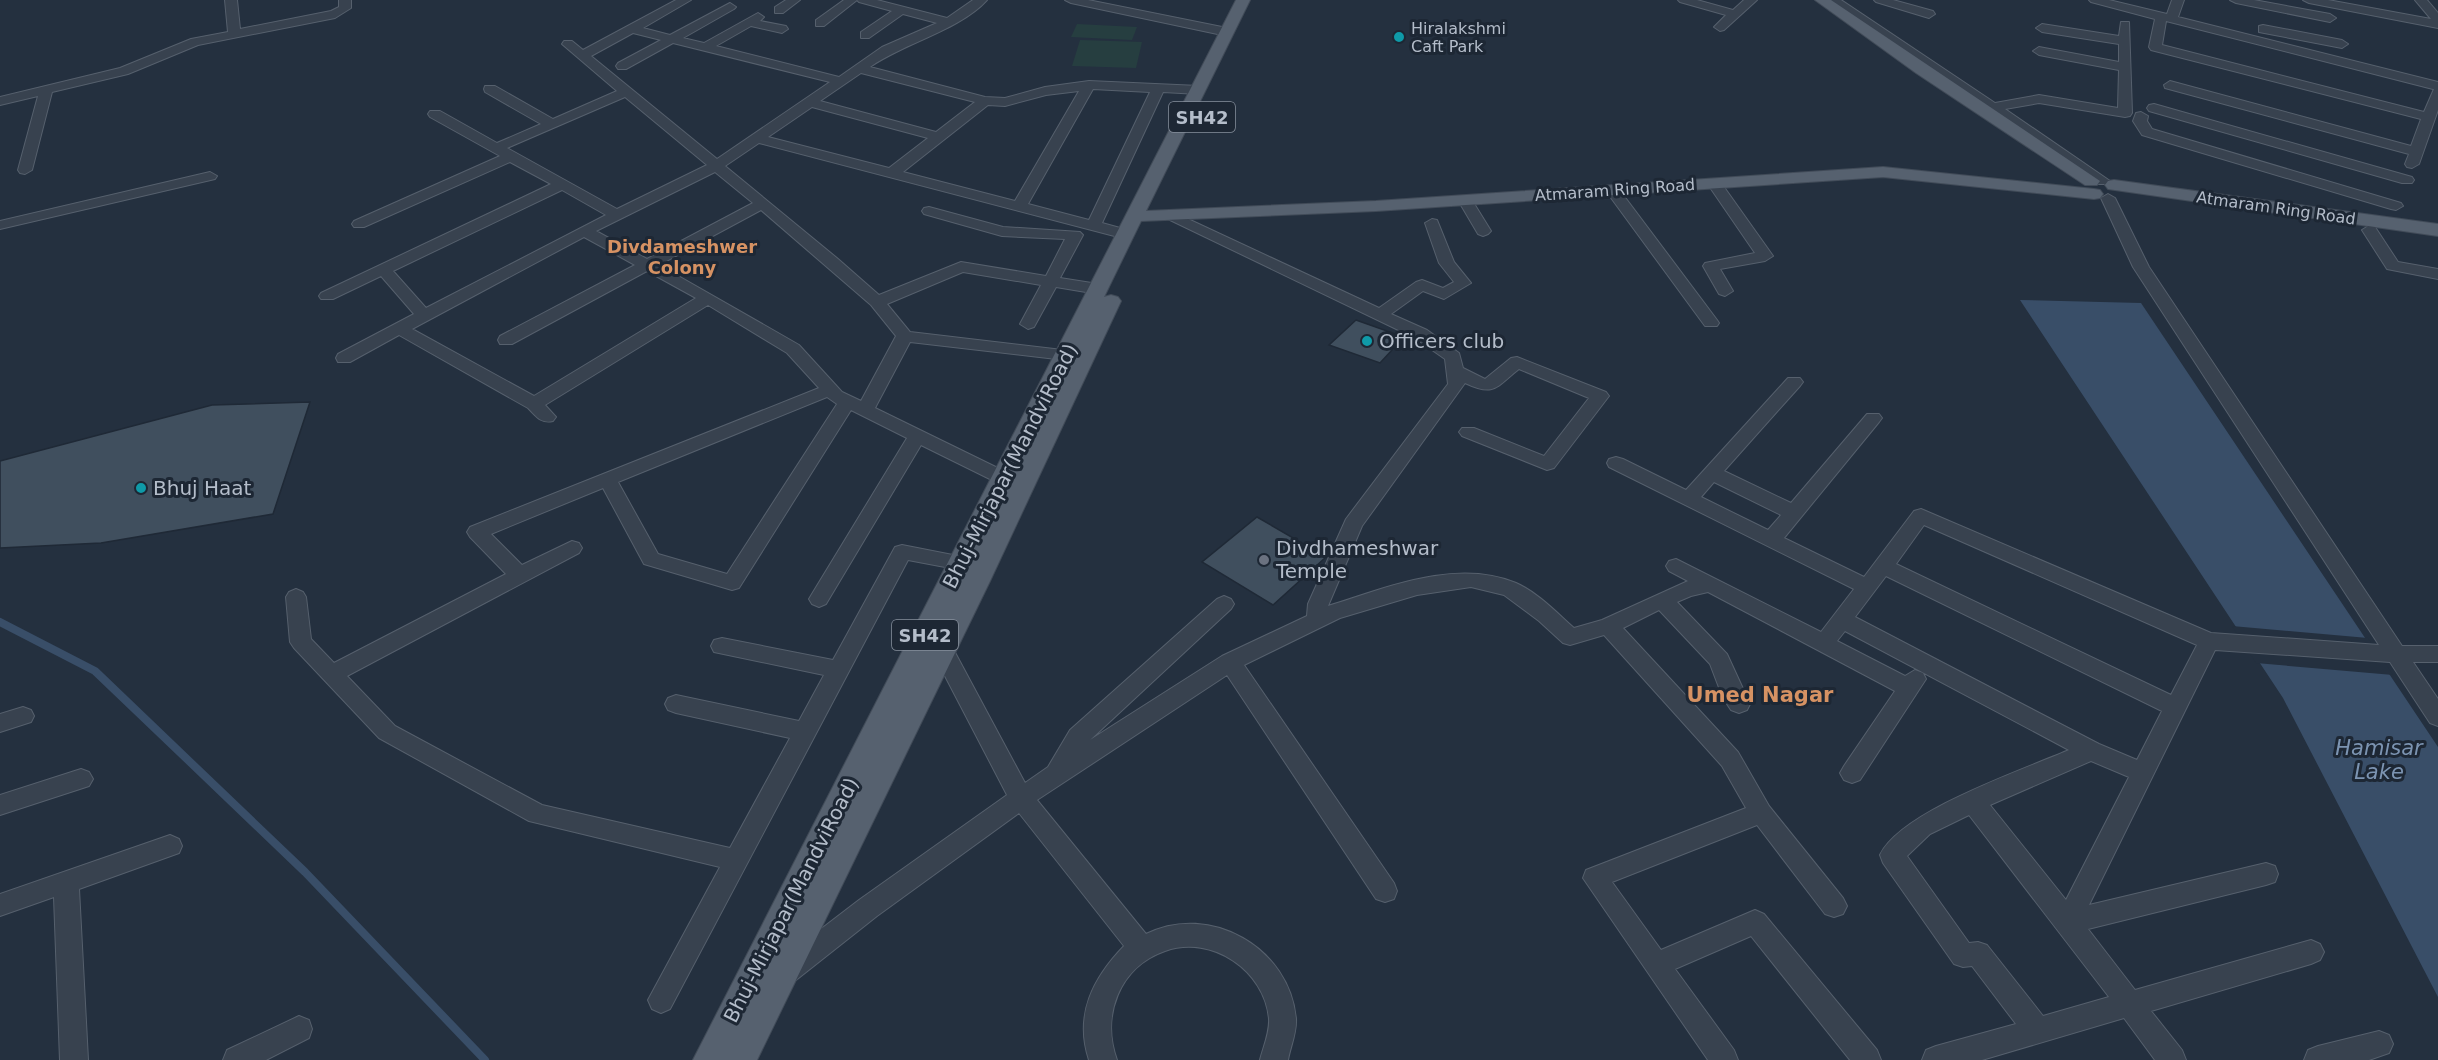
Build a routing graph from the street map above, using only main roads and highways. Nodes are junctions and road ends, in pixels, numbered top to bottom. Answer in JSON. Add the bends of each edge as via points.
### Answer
{"nodes":[{"id":1,"x":1243,"y":0,"type":"edge"},
{"id":2,"x":1258,"y":0,"type":"edge"},
{"id":3,"x":1822,"y":0,"type":"edge"},
{"id":4,"x":1195,"y":132,"type":"dead end"},
{"id":5,"x":2102,"y":188,"type":"junction"},
{"id":6,"x":1144,"y":214,"type":"junction"},
{"id":7,"x":2438,"y":230,"type":"edge"},
{"id":8,"x":2438,"y":239,"type":"edge"},
{"id":9,"x":710,"y":1060,"type":"edge"},
{"id":10,"x":739,"y":1060,"type":"edge"}],
"edges":[{"from":1,"to":6,"type":"main road","name":"Bhuj-Mirjapar(MandviRoad)","number":"SH42"},
{"from":2,"to":4,"type":"main road","number":"SH42"},
{"from":3,"to":5,"type":"main road"},
{"from":5,"to":6,"type":"main road","name":"Atmaram Ring Road","via":[[1883,172],[1465,200],[1173,216]]},
{"from":5,"to":6,"type":"main road","name":"Atmaram Ring Road","via":[[1951,166],[1875,160],[1371,193]]},
{"from":5,"to":7,"type":"main road","name":"Atmaram Ring Road","via":[[2395,215]]},
{"from":5,"to":8,"type":"main road","name":"Atmaram Ring Road"},
{"from":6,"to":9,"type":"main road","name":"Bhuj-Mirjapar(MandviRoad)","number":"SH42","via":[[1098,289]]},
{"from":6,"to":10,"type":"main road","name":"Bhuj-Mirjapar(MandviRoad)","number":"SH42","via":[[1059,412]]}]}
